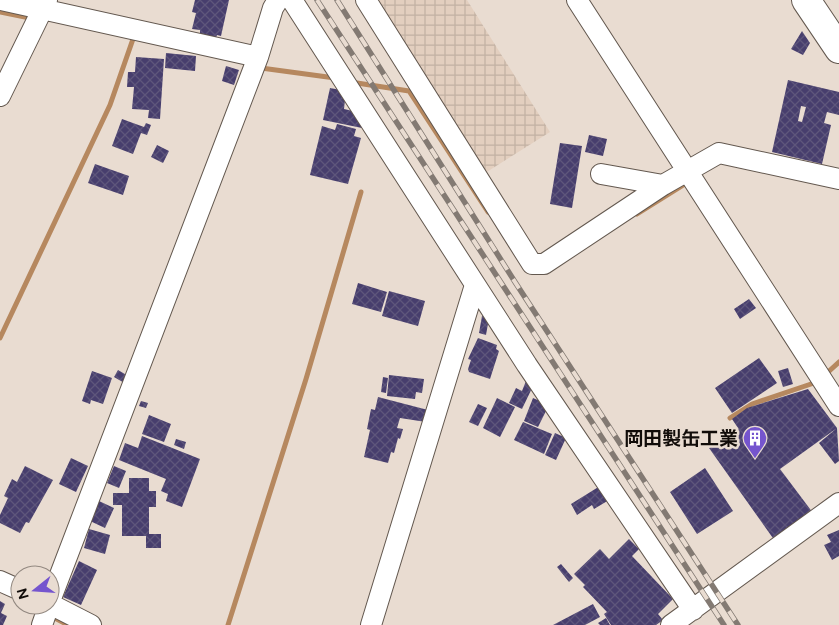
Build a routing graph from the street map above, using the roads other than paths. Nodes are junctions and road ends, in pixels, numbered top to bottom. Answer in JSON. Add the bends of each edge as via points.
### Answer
{"nodes":[{"id":1,"x":1,"y":0,"type":"edge"},
{"id":2,"x":278,"y":0,"type":"edge"},
{"id":3,"x":292,"y":0,"type":"edge"},
{"id":4,"x":366,"y":0,"type":"edge"},
{"id":5,"x":577,"y":0,"type":"edge"},
{"id":6,"x":806,"y":0,"type":"edge"},
{"id":7,"x":44,"y":4,"type":"edge"},
{"id":8,"x":837,"y":42,"type":"edge"},
{"id":9,"x":258,"y":56,"type":"junction"},
{"id":10,"x":0,"y":96,"type":"edge"},
{"id":11,"x":686,"y":172,"type":"junction"},
{"id":12,"x":601,"y":174,"type":"dead end"},
{"id":13,"x":839,"y":179,"type":"edge"},
{"id":14,"x":663,"y":186,"type":"junction"},
{"id":15,"x":475,"y":285,"type":"junction"},
{"id":16,"x":839,"y":406,"type":"edge"},
{"id":17,"x":839,"y":503,"type":"edge"},
{"id":18,"x":60,"y":577,"type":"edge"},
{"id":19,"x":60,"y":608,"type":"edge"},
{"id":20,"x":693,"y":610,"type":"junction"},
{"id":21,"x":91,"y":625,"type":"edge"},
{"id":22,"x":371,"y":625,"type":"edge"},
{"id":23,"x":671,"y":625,"type":"edge"}],
"edges":[{"from":1,"to":7,"type":"street"},
{"from":2,"to":9,"type":"street"},
{"from":3,"to":15,"type":"street"},
{"from":4,"to":14,"type":"street","via":[[532,264],[544,264]]},
{"from":5,"to":11,"type":"street"},
{"from":6,"to":8,"type":"highway"},
{"from":7,"to":9,"type":"street"},
{"from":7,"to":10,"type":"street"},
{"from":9,"to":18,"type":"street"},
{"from":11,"to":13,"type":"street","via":[[718,153]]},
{"from":11,"to":14,"type":"street"},
{"from":11,"to":16,"type":"street"},
{"from":12,"to":14,"type":"street"},
{"from":15,"to":20,"type":"street"},
{"from":15,"to":22,"type":"street"},
{"from":17,"to":20,"type":"street"},
{"from":19,"to":21,"type":"street"},
{"from":20,"to":23,"type":"street"}]}
